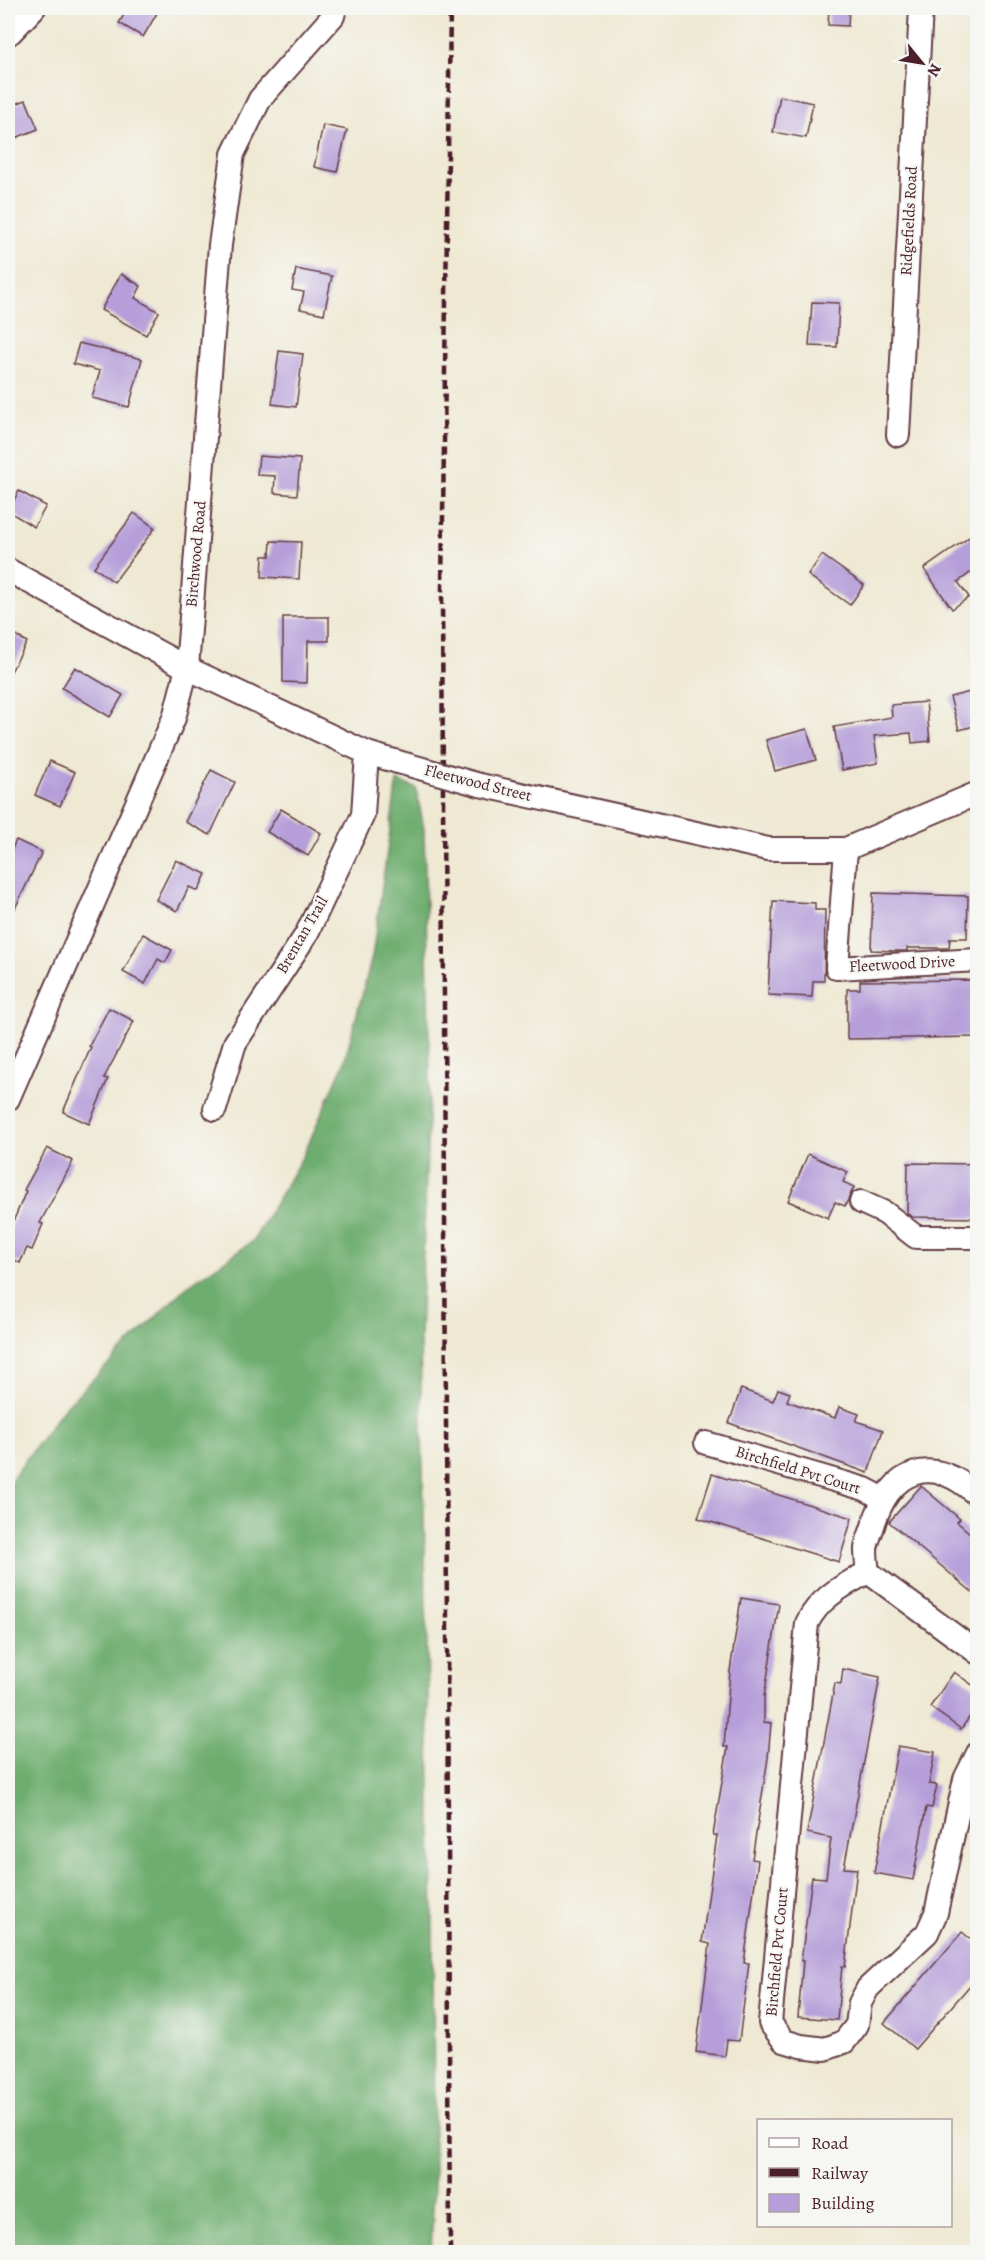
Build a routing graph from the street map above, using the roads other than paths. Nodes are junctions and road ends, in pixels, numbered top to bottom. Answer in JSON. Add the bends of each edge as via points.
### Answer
{"nodes":[{"id":1,"x":34,"y":8,"type":"edge"},
{"id":2,"x":335,"y":8,"type":"edge"},
{"id":3,"x":921,"y":8,"type":"edge"},
{"id":4,"x":8,"y":34,"type":"edge"},
{"id":5,"x":898,"y":435,"type":"dead end"},
{"id":6,"x":8,"y":570,"type":"edge"},
{"id":7,"x":187,"y":668,"type":"junction"},
{"id":8,"x":367,"y":753,"type":"junction"},
{"id":9,"x":978,"y":793,"type":"edge"},
{"id":10,"x":846,"y":849,"type":"junction"},
{"id":11,"x":978,"y":960,"type":"edge"},
{"id":12,"x":8,"y":1099,"type":"edge"},
{"id":13,"x":215,"y":1109,"type":"dead end"},
{"id":14,"x":861,"y":1202,"type":"dead end"},
{"id":15,"x":978,"y":1237,"type":"edge"},
{"id":16,"x":706,"y":1443,"type":"dead end"},
{"id":17,"x":978,"y":1496,"type":"edge"},
{"id":18,"x":885,"y":1499,"type":"junction"},
{"id":19,"x":868,"y":1572,"type":"junction"},
{"id":20,"x":978,"y":1653,"type":"edge"},
{"id":21,"x":978,"y":1753,"type":"edge"}],
"edges":[{"from":1,"to":4,"type":"street"},
{"from":2,"to":7,"type":"street","name":"Birchwood Road","via":[[333,16],[260,99],[233,154],[220,245]]},
{"from":3,"to":5,"type":"street","name":"Ridgefields Road"},
{"from":6,"to":7,"type":"street","name":"Fleetwood Street"},
{"from":7,"to":8,"type":"street","name":"Fleetwood Street"},
{"from":7,"to":12,"type":"street","name":"Birchwood Road","via":[[174,718]]},
{"from":8,"to":10,"type":"street","name":"Fleetwood Street","bridge":true,"via":[[480,785],[768,849]]},
{"from":8,"to":13,"type":"street","name":"Brentan Trail","via":[[363,815],[306,935],[235,1043]]},
{"from":9,"to":10,"type":"street","name":"Fleetwood Street"},
{"from":10,"to":11,"type":"street","name":"Fleetwood Drive","via":[[837,968]]},
{"from":14,"to":15,"type":"street","via":[[885,1213],[916,1237]]},
{"from":16,"to":18,"type":"street","name":"Birchfield Pvt Court"},
{"from":17,"to":18,"type":"street","via":[[962,1481],[932,1470],[917,1472],[894,1486]]},
{"from":18,"to":19,"type":"street","via":[[866,1550]]},
{"from":19,"to":20,"type":"street"},
{"from":19,"to":21,"type":"street","name":"Birchfield Pvt Court","via":[[828,1595],[807,1623],[770,2023],[784,2041],[825,2049],[844,2042],[857,2025],[860,2003],[868,1988],[927,1933],[936,1913],[965,1779]]}]}
